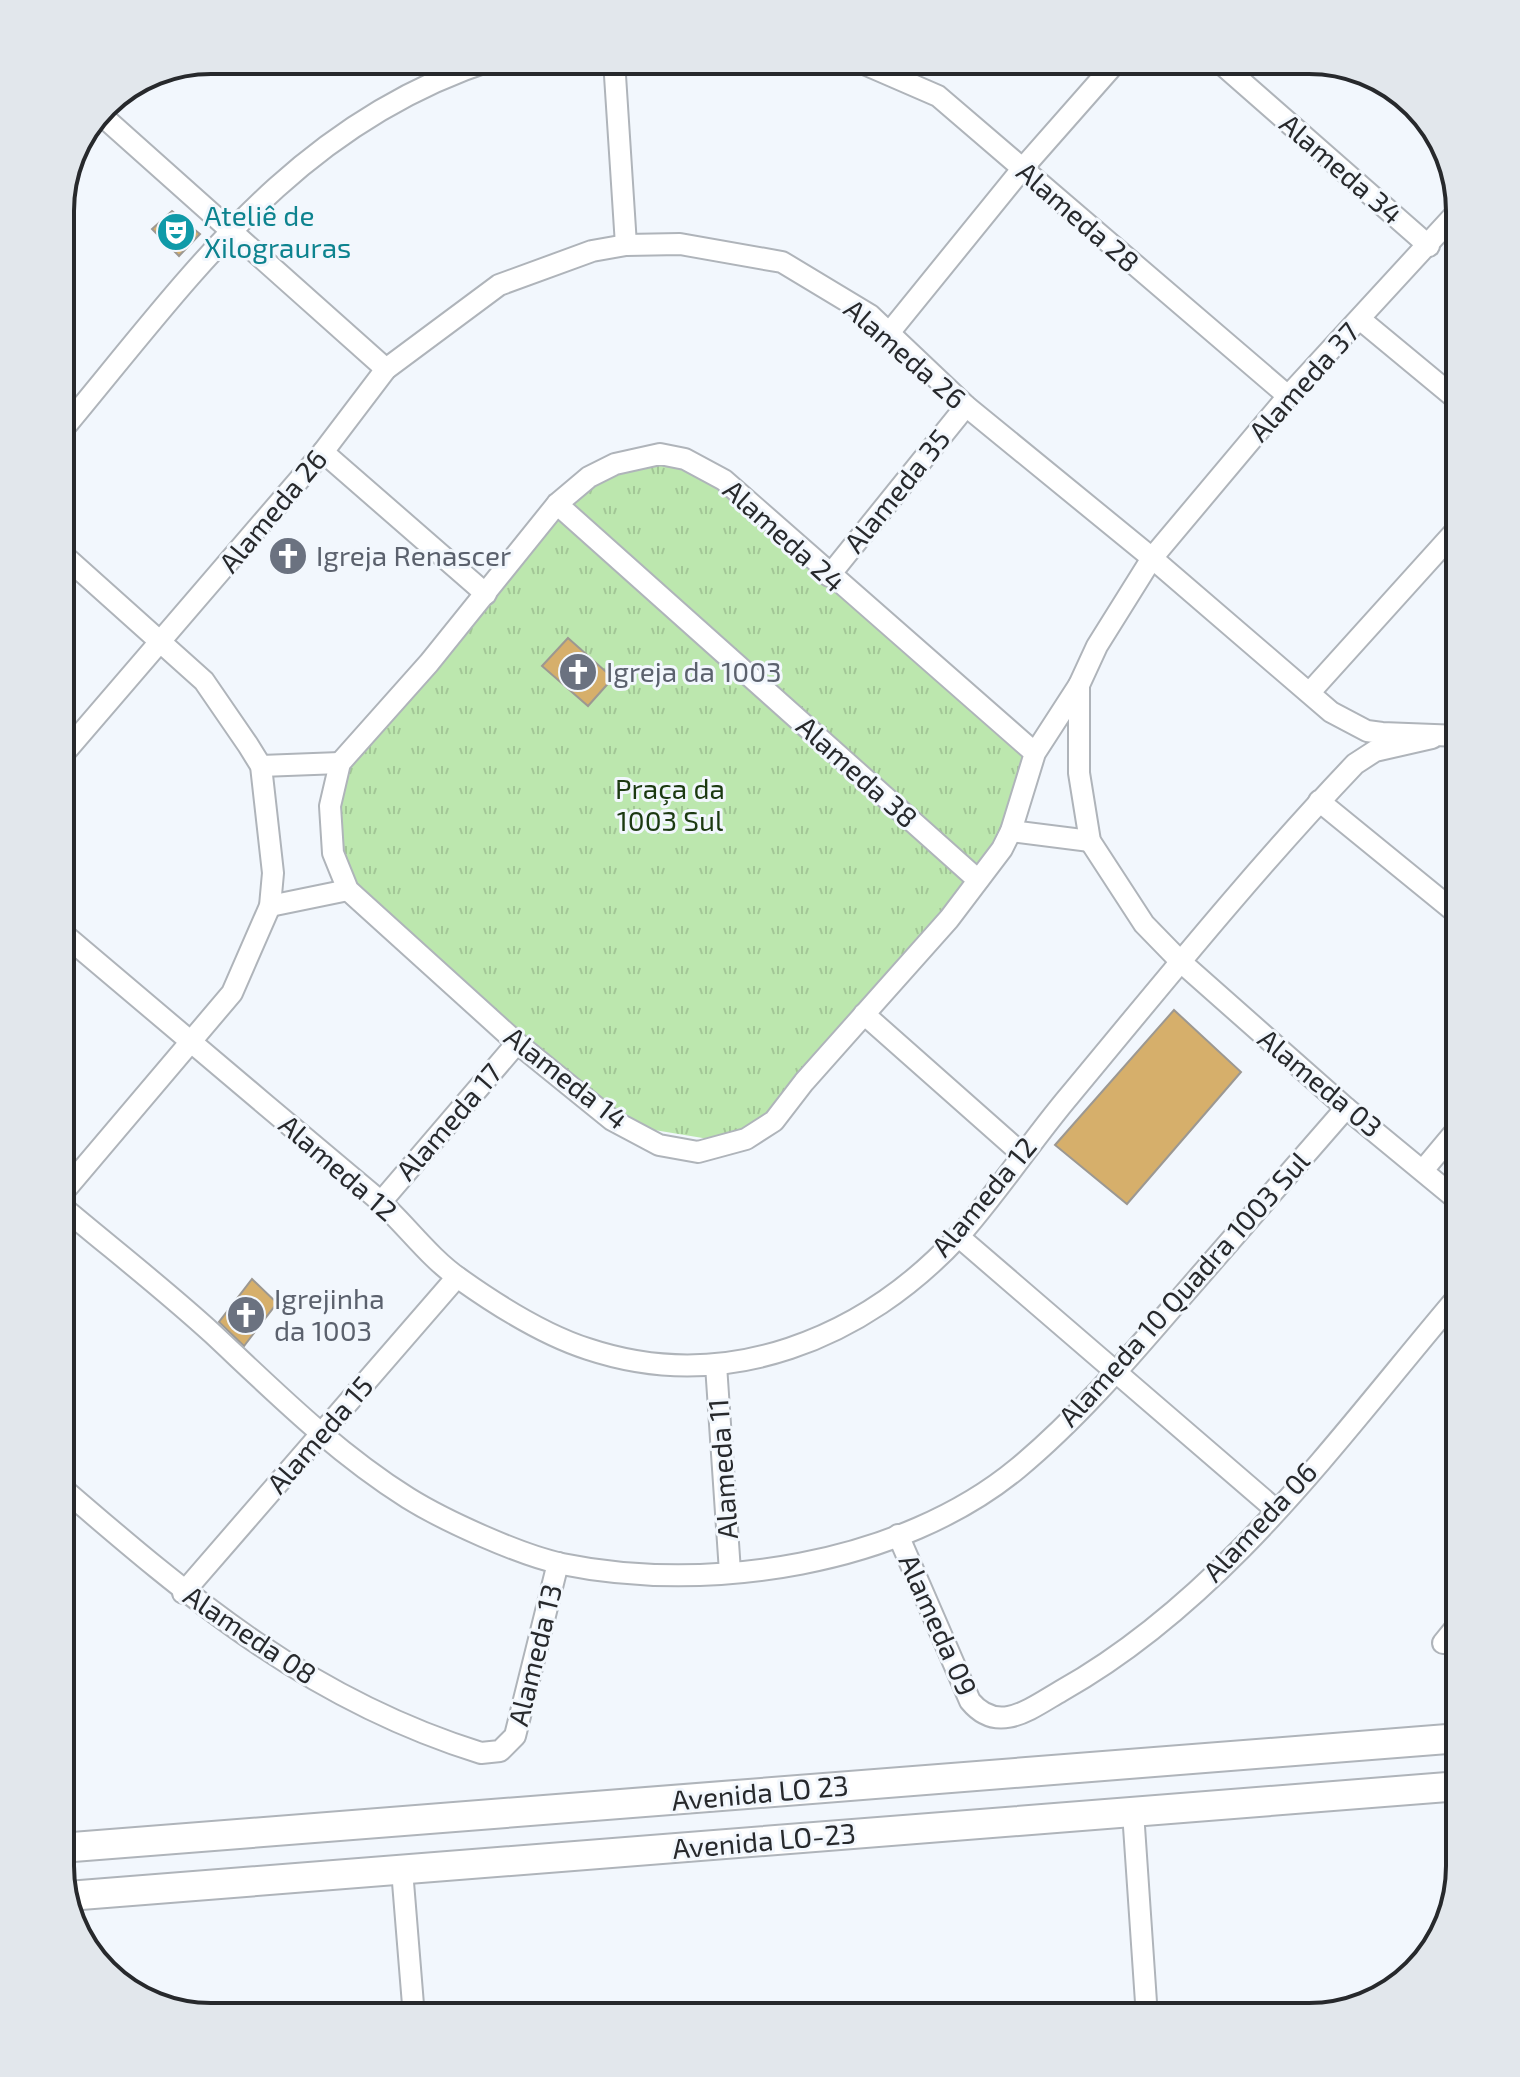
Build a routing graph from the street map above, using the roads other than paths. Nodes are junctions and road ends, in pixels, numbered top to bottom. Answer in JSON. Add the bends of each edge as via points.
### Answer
{"nodes":[{"id":1,"x":448,"y":74,"type":"edge"},
{"id":2,"x":615,"y":74,"type":"edge"},
{"id":3,"x":887,"y":74,"type":"edge"},
{"id":4,"x":1106,"y":74,"type":"edge"},
{"id":5,"x":1233,"y":74,"type":"edge"},
{"id":6,"x":108,"y":121,"type":"edge"},
{"id":7,"x":1022,"y":169,"type":"junction"},
{"id":8,"x":1446,"y":226,"type":"edge"},
{"id":9,"x":230,"y":231,"type":"junction"},
{"id":10,"x":626,"y":245,"type":"junction"},
{"id":11,"x":1429,"y":246,"type":"junction"},
{"id":12,"x":1361,"y":320,"type":"junction"},
{"id":13,"x":889,"y":333,"type":"junction"},
{"id":14,"x":386,"y":369,"type":"junction"},
{"id":15,"x":1446,"y":390,"type":"edge"},
{"id":16,"x":1288,"y":396,"type":"junction"},
{"id":17,"x":966,"y":406,"type":"junction"},
{"id":18,"x":74,"y":416,"type":"edge"},
{"id":19,"x":323,"y":452,"type":"junction"},
{"id":20,"x":557,"y":504,"type":"junction"},
{"id":21,"x":1446,"y":542,"type":"edge"},
{"id":22,"x":1152,"y":558,"type":"junction"},
{"id":23,"x":74,"y":564,"type":"edge"},
{"id":24,"x":829,"y":576,"type":"junction"},
{"id":25,"x":486,"y":594,"type":"junction"},
{"id":26,"x":164,"y":642,"type":"junction"},
{"id":27,"x":1079,"y":685,"type":"junction"},
{"id":28,"x":1311,"y":691,"type":"junction"},
{"id":29,"x":1446,"y":737,"type":"edge"},
{"id":30,"x":1432,"y":738,"type":"junction"},
{"id":31,"x":74,"y":742,"type":"edge"},
{"id":32,"x":1035,"y":753,"type":"junction"},
{"id":33,"x":340,"y":763,"type":"junction"},
{"id":34,"x":261,"y":766,"type":"junction"},
{"id":35,"x":1319,"y":801,"type":"junction"},
{"id":36,"x":1011,"y":831,"type":"junction"},
{"id":37,"x":1090,"y":841,"type":"junction"},
{"id":38,"x":978,"y":880,"type":"junction"},
{"id":39,"x":348,"y":890,"type":"junction"},
{"id":40,"x":1446,"y":905,"type":"edge"},
{"id":41,"x":270,"y":906,"type":"junction"},
{"id":42,"x":74,"y":943,"type":"edge"},
{"id":43,"x":1181,"y":962,"type":"junction"},
{"id":44,"x":864,"y":1014,"type":"junction"},
{"id":45,"x":192,"y":1043,"type":"junction"},
{"id":46,"x":517,"y":1043,"type":"junction"},
{"id":47,"x":1346,"y":1108,"type":"junction"},
{"id":48,"x":1446,"y":1143,"type":"edge"},
{"id":49,"x":1021,"y":1153,"type":"junction"},
{"id":50,"x":1424,"y":1169,"type":"junction"},
{"id":51,"x":74,"y":1180,"type":"edge"},
{"id":52,"x":1446,"y":1189,"type":"edge"},
{"id":53,"x":381,"y":1202,"type":"junction"},
{"id":54,"x":74,"y":1217,"type":"edge"},
{"id":55,"x":958,"y":1236,"type":"junction"},
{"id":56,"x":457,"y":1277,"type":"junction"},
{"id":57,"x":1446,"y":1310,"type":"edge"},
{"id":58,"x":716,"y":1365,"type":"junction"},
{"id":59,"x":1117,"y":1371,"type":"junction"},
{"id":60,"x":320,"y":1436,"type":"junction"},
{"id":61,"x":74,"y":1498,"type":"edge"},
{"id":62,"x":1276,"y":1510,"type":"junction"},
{"id":63,"x":898,"y":1535,"type":"junction"},
{"id":64,"x":558,"y":1563,"type":"junction"},
{"id":65,"x":730,"y":1572,"type":"junction"},
{"id":66,"x":183,"y":1593,"type":"junction"},
{"id":67,"x":1446,"y":1639,"type":"edge"},
{"id":68,"x":1443,"y":1643,"type":"dead end"},
{"id":69,"x":1026,"y":1711,"type":"joint"},
{"id":70,"x":1446,"y":1739,"type":"edge"},
{"id":71,"x":464,"y":1748,"type":"joint"},
{"id":72,"x":1446,"y":1787,"type":"edge"},
{"id":73,"x":1133,"y":1812,"type":"junction"},
{"id":74,"x":74,"y":1847,"type":"edge"},
{"id":75,"x":402,"y":1870,"type":"junction"},
{"id":76,"x":78,"y":1895,"type":"edge"},
{"id":77,"x":413,"y":2003,"type":"edge"},
{"id":78,"x":1146,"y":2003,"type":"edge"}],
"edges":[{"from":1,"to":9,"type":"street","via":[[364,118],[292,171]]},
{"from":2,"to":10,"type":"street"},
{"from":3,"to":7,"type":"street","name":"Alameda 28","via":[[938,96]]},
{"from":4,"to":7,"type":"street"},
{"from":5,"to":11,"type":"street","name":"Alameda 34"},
{"from":6,"to":9,"type":"street"},
{"from":7,"to":13,"type":"street"},
{"from":7,"to":16,"type":"street","name":"Alameda 28"},
{"from":8,"to":11,"type":"street","name":"Alameda 37"},
{"from":9,"to":14,"type":"street"},
{"from":9,"to":18,"type":"street"},
{"from":10,"to":13,"type":"street","name":"Alameda 26","via":[[680,244],[782,262],[870,315]]},
{"from":10,"to":14,"type":"street","name":"Alameda 26","via":[[592,251],[499,285]]},
{"from":11,"to":12,"type":"street","name":"Alameda 37"},
{"from":12,"to":15,"type":"street"},
{"from":12,"to":16,"type":"street","name":"Alameda 37"},
{"from":13,"to":17,"type":"street","name":"Alameda 26"},
{"from":14,"to":19,"type":"street","name":"Alameda 26"},
{"from":16,"to":22,"type":"street","name":"Alameda 37"},
{"from":17,"to":22,"type":"street","name":"Alameda 26"},
{"from":17,"to":24,"type":"street","name":"Alameda 35"},
{"from":19,"to":25,"type":"street"},
{"from":19,"to":26,"type":"street","name":"Alameda 26"},
{"from":20,"to":24,"type":"street","name":"Alameda 24","via":[[589,477],[615,464],[660,454],[685,459],[724,480]]},
{"from":20,"to":25,"type":"street","name":"Alameda 24"},
{"from":20,"to":38,"type":"street","name":"Alameda 38"},
{"from":21,"to":28,"type":"street"},
{"from":22,"to":27,"type":"street","name":"Alameda 37"},
{"from":22,"to":28,"type":"street","name":"Alameda 26"},
{"from":23,"to":26,"type":"street"},
{"from":24,"to":32,"type":"street","name":"Alameda 24"},
{"from":25,"to":33,"type":"street","name":"Alameda 24"},
{"from":26,"to":31,"type":"street","name":"Alameda 26"},
{"from":26,"to":34,"type":"street","via":[[204,681]]},
{"from":27,"to":32,"type":"street"},
{"from":27,"to":37,"type":"street","via":[[1079,773]]},
{"from":28,"to":30,"type":"street","name":"Alameda 26","via":[[1331,712],[1367,731]]},
{"from":29,"to":30,"type":"street"},
{"from":30,"to":35,"type":"street","name":"Alameda 12","via":[[1364,756]]},
{"from":32,"to":36,"type":"street","name":"Alameda 14"},
{"from":33,"to":34,"type":"street"},
{"from":33,"to":39,"type":"street","name":"Alameda 14","via":[[330,831]]},
{"from":34,"to":41,"type":"street","via":[[272,860]]},
{"from":35,"to":40,"type":"street"},
{"from":35,"to":43,"type":"street","name":"Alameda 12"},
{"from":36,"to":37,"type":"street"},
{"from":36,"to":38,"type":"street","name":"Alameda 14"},
{"from":37,"to":43,"type":"street","name":"Alameda 03","via":[[1144,924]]},
{"from":38,"to":44,"type":"street","name":"Alameda 14"},
{"from":39,"to":41,"type":"street"},
{"from":39,"to":46,"type":"street","name":"Alameda 14"},
{"from":41,"to":45,"type":"street","via":[[232,993]]},
{"from":42,"to":45,"type":"street","name":"Alameda 12"},
{"from":43,"to":47,"type":"street","name":"Alameda 03"},
{"from":43,"to":49,"type":"street","name":"Alameda 12"},
{"from":44,"to":46,"type":"street","name":"Alameda 14","via":[[774,1121],[746,1139],[698,1152],[659,1145],[612,1120]]},
{"from":44,"to":49,"type":"street"},
{"from":45,"to":51,"type":"street"},
{"from":45,"to":53,"type":"street","name":"Alameda 12"},
{"from":46,"to":53,"type":"street","name":"Alameda 17"},
{"from":47,"to":50,"type":"street","name":"Alameda 03"},
{"from":47,"to":59,"type":"street","name":"Alameda 10 Quadra 1003 Sul"},
{"from":48,"to":50,"type":"street"},
{"from":49,"to":55,"type":"street","name":"Alameda 12"},
{"from":50,"to":52,"type":"street","name":"Alameda 03"},
{"from":53,"to":56,"type":"street","name":"Alameda 12"},
{"from":54,"to":60,"type":"street","name":"Alameda 10 Quadra 1003 Sul","via":[[210,1332]]},
{"from":55,"to":58,"type":"street","name":"Alameda 12","via":[[885,1302],[836,1331],[796,1349]]},
{"from":55,"to":59,"type":"street"},
{"from":56,"to":58,"type":"street","name":"Alameda 12","via":[[540,1328],[587,1349],[645,1362]]},
{"from":56,"to":60,"type":"street","name":"Alameda 15"},
{"from":57,"to":62,"type":"street","name":"Alameda 06"},
{"from":58,"to":65,"type":"street","name":"Alameda 11"},
{"from":59,"to":62,"type":"street"},
{"from":59,"to":63,"type":"street","name":"Alameda 10 Quadra 1003 Sul","via":[[1017,1469],[961,1505]]},
{"from":60,"to":64,"type":"street","name":"Alameda 10 Quadra 1003 Sul","via":[[411,1499]]},
{"from":60,"to":66,"type":"street","name":"Alameda 15"},
{"from":61,"to":66,"type":"street","name":"Alameda 08"},
{"from":62,"to":69,"type":"street","name":"Alameda 06","via":[[1173,1614],[1104,1667]]},
{"from":63,"to":65,"type":"street","name":"Alameda 10 Quadra 1003 Sul","via":[[783,1567]]},
{"from":63,"to":69,"type":"street","name":"Alameda 09","via":[[970,1701],[995,1719]]},
{"from":64,"to":65,"type":"street","name":"Alameda 10 Quadra 1003 Sul","via":[[667,1576]]},
{"from":64,"to":71,"type":"street","name":"Alameda 13","via":[[515,1736],[500,1751]]},
{"from":66,"to":71,"type":"street","name":"Alameda 08","via":[[264,1651],[339,1693]]},
{"from":67,"to":68,"type":"street"},
{"from":70,"to":74,"type":"street","name":"Avenida LO 23"},
{"from":72,"to":73,"type":"street","name":"Avenida LO-23"},
{"from":73,"to":75,"type":"street","name":"Avenida LO-23"},
{"from":73,"to":78,"type":"street"},
{"from":75,"to":76,"type":"street","name":"Avenida LO-23"},
{"from":75,"to":77,"type":"street"}]}
